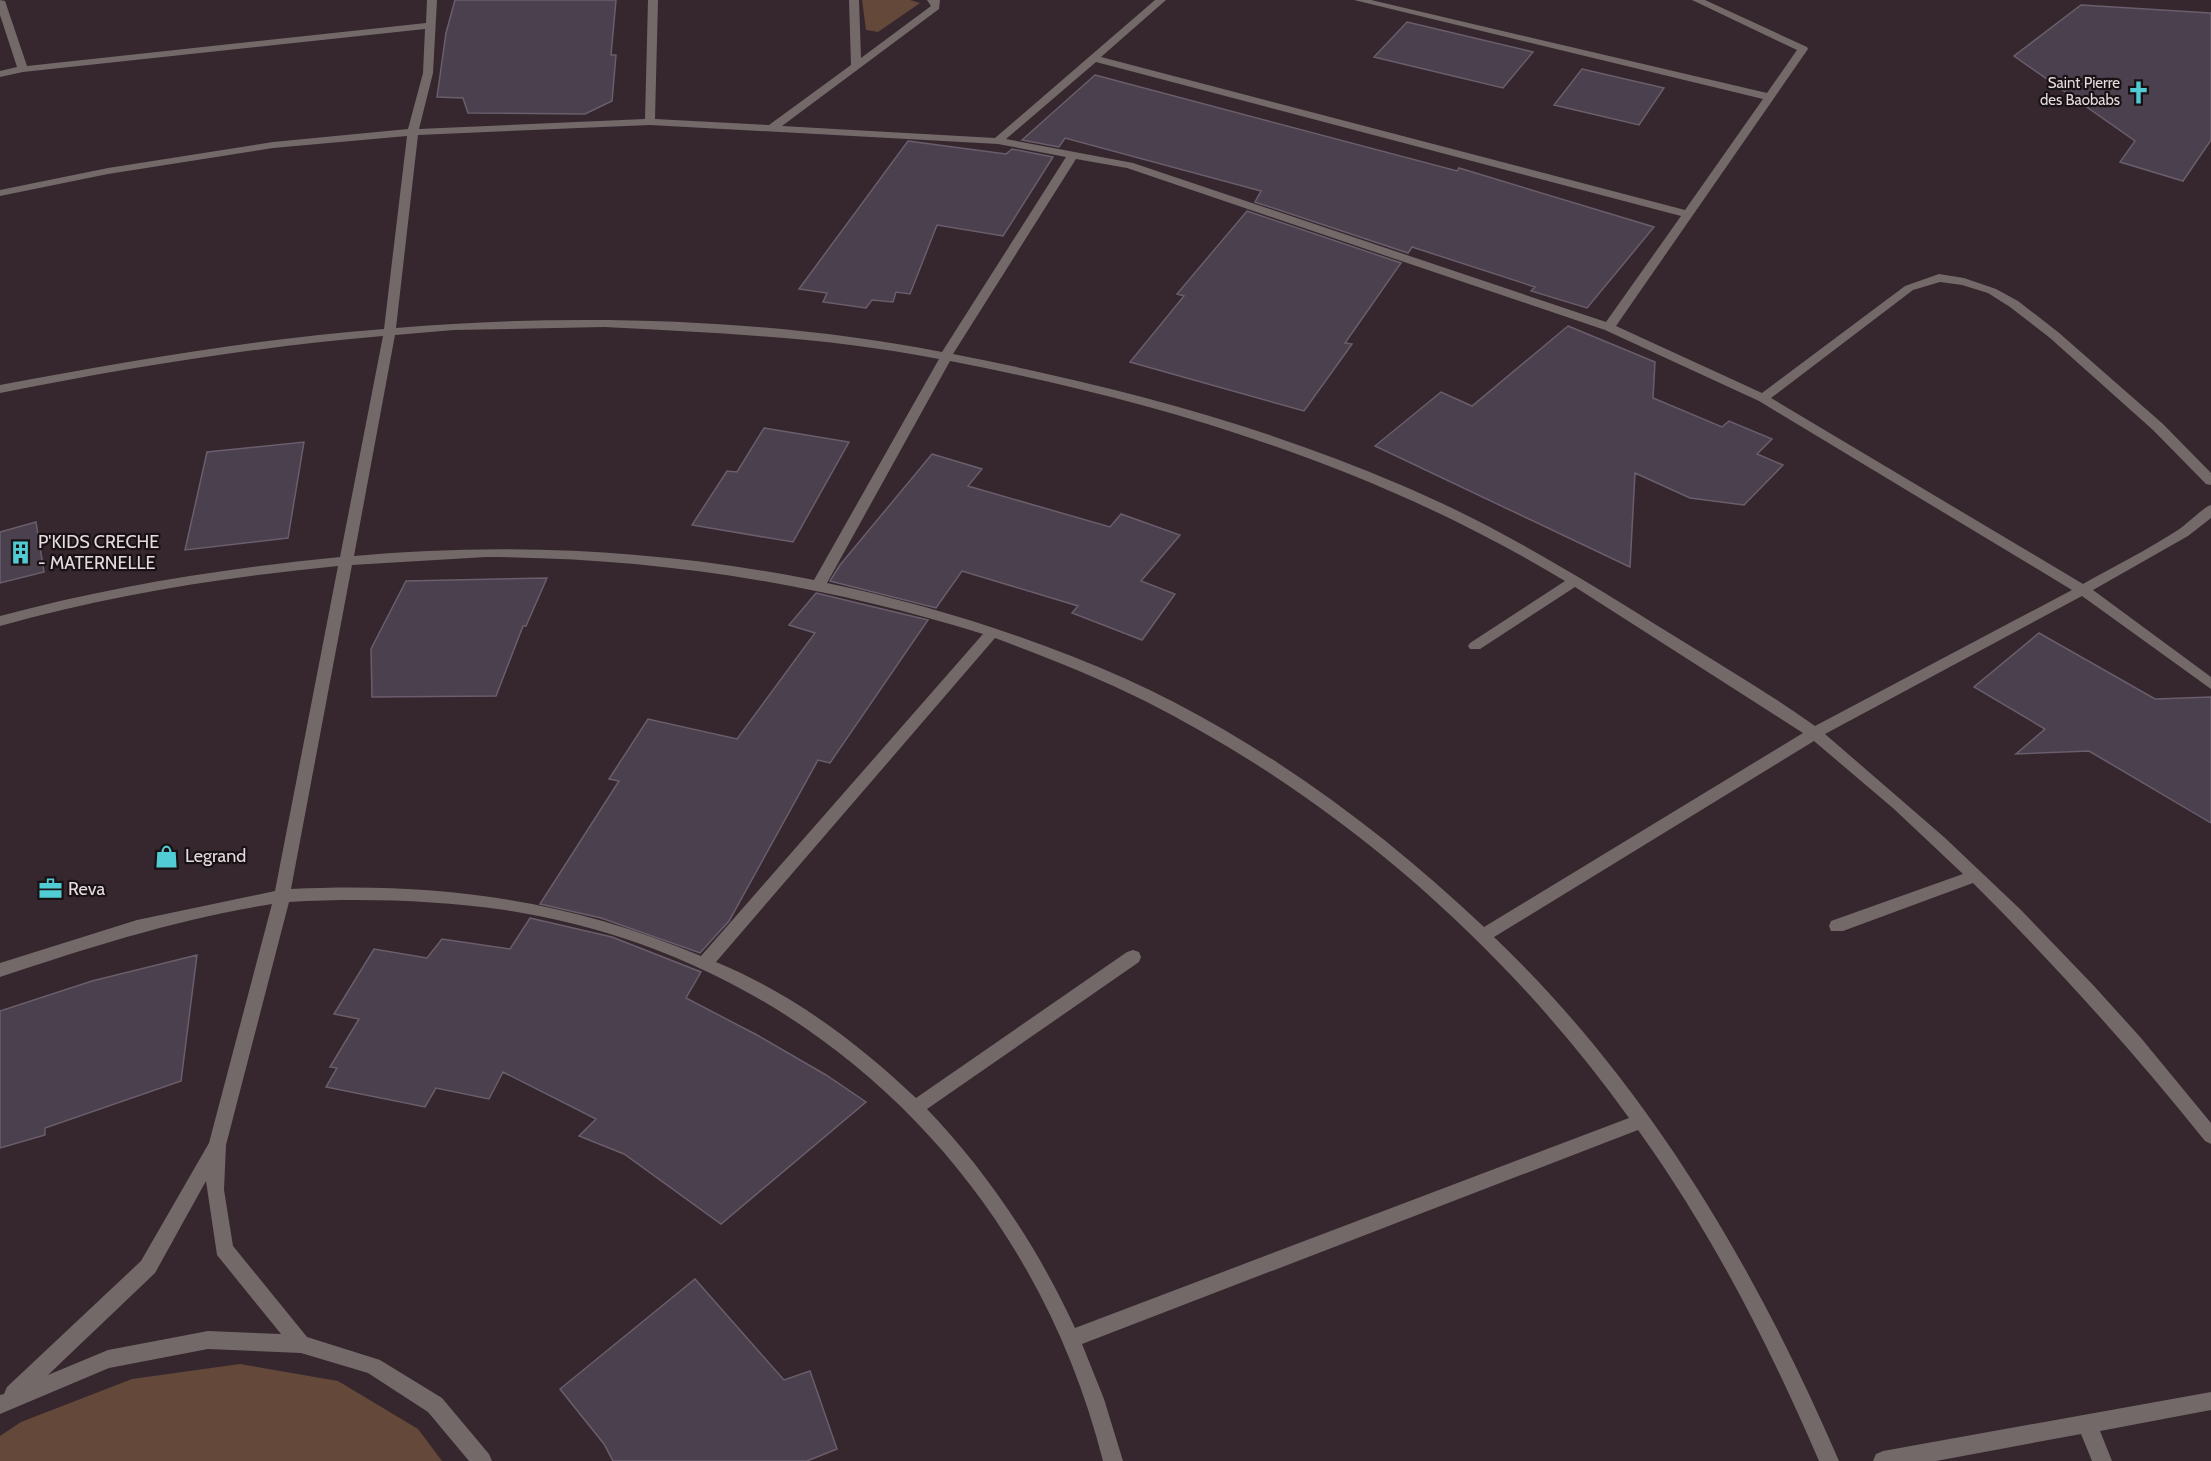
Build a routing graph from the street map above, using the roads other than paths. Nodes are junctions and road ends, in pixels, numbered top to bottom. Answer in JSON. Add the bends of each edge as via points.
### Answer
{"nodes":[{"id":1,"x":432,"y":0,"type":"edge"},
{"id":2,"x":653,"y":0,"type":"edge"},
{"id":3,"x":854,"y":0,"type":"edge"},
{"id":4,"x":932,"y":0,"type":"edge"},
{"id":5,"x":1161,"y":0,"type":"edge"},
{"id":6,"x":1359,"y":0,"type":"edge"},
{"id":7,"x":1412,"y":0,"type":"edge"},
{"id":8,"x":1697,"y":0,"type":"edge"},
{"id":9,"x":0,"y":1,"type":"edge"},
{"id":10,"x":1402,"y":10,"type":"junction"},
{"id":11,"x":430,"y":26,"type":"junction"},
{"id":12,"x":1094,"y":58,"type":"junction"},
{"id":13,"x":856,"y":68,"type":"junction"},
{"id":14,"x":23,"y":69,"type":"junction"},
{"id":15,"x":0,"y":74,"type":"edge"},
{"id":16,"x":1769,"y":97,"type":"junction"},
{"id":17,"x":650,"y":123,"type":"junction"},
{"id":18,"x":771,"y":129,"type":"junction"},
{"id":19,"x":413,"y":132,"type":"junction"},
{"id":20,"x":998,"y":141,"type":"junction"},
{"id":21,"x":1073,"y":155,"type":"junction"},
{"id":22,"x":0,"y":193,"type":"edge"},
{"id":23,"x":1688,"y":214,"type":"junction"},
{"id":24,"x":1609,"y":327,"type":"junction"},
{"id":25,"x":390,"y":329,"type":"junction"},
{"id":26,"x":948,"y":353,"type":"junction"},
{"id":27,"x":0,"y":389,"type":"edge"},
{"id":28,"x":1763,"y":398,"type":"junction"},
{"id":29,"x":2211,"y":480,"type":"edge"},
{"id":30,"x":2211,"y":509,"type":"edge"},
{"id":31,"x":345,"y":560,"type":"junction"},
{"id":32,"x":1576,"y":580,"type":"junction"},
{"id":33,"x":819,"y":585,"type":"junction"},
{"id":34,"x":2083,"y":590,"type":"junction"},
{"id":35,"x":0,"y":621,"type":"edge"},
{"id":36,"x":992,"y":632,"type":"junction"},
{"id":37,"x":1475,"y":646,"type":"dead end"},
{"id":38,"x":2211,"y":684,"type":"edge"},
{"id":39,"x":1815,"y":733,"type":"junction"},
{"id":40,"x":1975,"y":876,"type":"junction"},
{"id":41,"x":282,"y":896,"type":"junction"},
{"id":42,"x":1837,"y":926,"type":"dead end"},
{"id":43,"x":1483,"y":936,"type":"junction"},
{"id":44,"x":1133,"y":957,"type":"dead end"},
{"id":45,"x":705,"y":963,"type":"junction"},
{"id":46,"x":0,"y":970,"type":"edge"},
{"id":47,"x":915,"y":1108,"type":"junction"},
{"id":48,"x":1642,"y":1121,"type":"junction"},
{"id":49,"x":2211,"y":1136,"type":"edge"},
{"id":50,"x":217,"y":1145,"type":"junction"},
{"id":51,"x":1071,"y":1339,"type":"junction"},
{"id":52,"x":301,"y":1344,"type":"junction"},
{"id":53,"x":2211,"y":1401,"type":"edge"},
{"id":54,"x":4,"y":1403,"type":"edge"},
{"id":55,"x":2086,"y":1422,"type":"junction"},
{"id":56,"x":483,"y":1461,"type":"edge"},
{"id":57,"x":1113,"y":1461,"type":"edge"},
{"id":58,"x":1829,"y":1461,"type":"edge"},
{"id":59,"x":1883,"y":1461,"type":"edge"},
{"id":60,"x":2102,"y":1461,"type":"edge"}],
"edges":[{"from":1,"to":11,"type":"street"},
{"from":2,"to":17,"type":"street"},
{"from":3,"to":13,"type":"street"},
{"from":4,"to":13,"type":"street","via":[[936,7]]},
{"from":5,"to":12,"type":"street"},
{"from":6,"to":10,"type":"street"},
{"from":7,"to":10,"type":"street"},
{"from":8,"to":16,"type":"street","via":[[1803,49]]},
{"from":9,"to":14,"type":"street"},
{"from":10,"to":16,"type":"street"},
{"from":11,"to":14,"type":"street"},
{"from":11,"to":19,"type":"street","via":[[428,73]]},
{"from":12,"to":20,"type":"street"},
{"from":12,"to":23,"type":"street"},
{"from":13,"to":18,"type":"street"},
{"from":14,"to":15,"type":"street"},
{"from":16,"to":23,"type":"street"},
{"from":17,"to":18,"type":"street"},
{"from":17,"to":19,"type":"street"},
{"from":18,"to":20,"type":"street"},
{"from":19,"to":22,"type":"street","via":[[273,146],[108,171]]},
{"from":19,"to":25,"type":"street"},
{"from":20,"to":21,"type":"street"},
{"from":21,"to":24,"type":"street","via":[[1129,165]]},
{"from":21,"to":26,"type":"street"},
{"from":23,"to":24,"type":"street"},
{"from":24,"to":28,"type":"street"},
{"from":25,"to":26,"type":"street","via":[[504,323],[651,324],[839,338]]},
{"from":25,"to":27,"type":"street","via":[[245,344],[95,368]]},
{"from":25,"to":31,"type":"street"},
{"from":26,"to":32,"type":"street","via":[[1118,391],[1287,444],[1456,515]]},
{"from":26,"to":33,"type":"street"},
{"from":28,"to":29,"type":"street","via":[[1909,288],[1938,278],[1965,282],[2014,303],[2054,335]]},
{"from":28,"to":34,"type":"street"},
{"from":30,"to":34,"type":"street","via":[[2183,533]]},
{"from":31,"to":33,"type":"street","via":[[468,553],[587,555],[704,565]]},
{"from":31,"to":35,"type":"street","via":[[184,580]]},
{"from":31,"to":41,"type":"street"},
{"from":32,"to":37,"type":"street"},
{"from":32,"to":39,"type":"street"},
{"from":33,"to":36,"type":"street"},
{"from":34,"to":38,"type":"street"},
{"from":34,"to":39,"type":"street"},
{"from":36,"to":43,"type":"street","via":[[1094,672],[1185,717],[1294,782],[1390,853]]},
{"from":36,"to":45,"type":"street"},
{"from":39,"to":40,"type":"street"},
{"from":39,"to":43,"type":"street"},
{"from":40,"to":42,"type":"street"},
{"from":40,"to":49,"type":"street","via":[[2125,1031]]},
{"from":41,"to":45,"type":"street","via":[[374,892],[471,900],[546,912]]},
{"from":41,"to":46,"type":"street","via":[[170,917],[56,949]]},
{"from":41,"to":50,"type":"street"},
{"from":43,"to":48,"type":"street","via":[[1564,1022]]},
{"from":44,"to":47,"type":"street"},
{"from":45,"to":47,"type":"street","via":[[780,1003],[850,1050]]},
{"from":47,"to":51,"type":"street","via":[[975,1174],[1027,1251]]},
{"from":48,"to":51,"type":"street"},
{"from":48,"to":58,"type":"street","via":[[1710,1224],[1769,1331]]},
{"from":50,"to":52,"type":"street","via":[[215,1190],[224,1249]]},
{"from":50,"to":54,"type":"street","via":[[148,1267]]},
{"from":51,"to":57,"type":"street"},
{"from":52,"to":54,"type":"street","via":[[208,1340],[108,1359]]},
{"from":52,"to":56,"type":"street","via":[[374,1366],[435,1405]]},
{"from":53,"to":55,"type":"street"},
{"from":55,"to":59,"type":"street"},
{"from":55,"to":60,"type":"street"}]}
